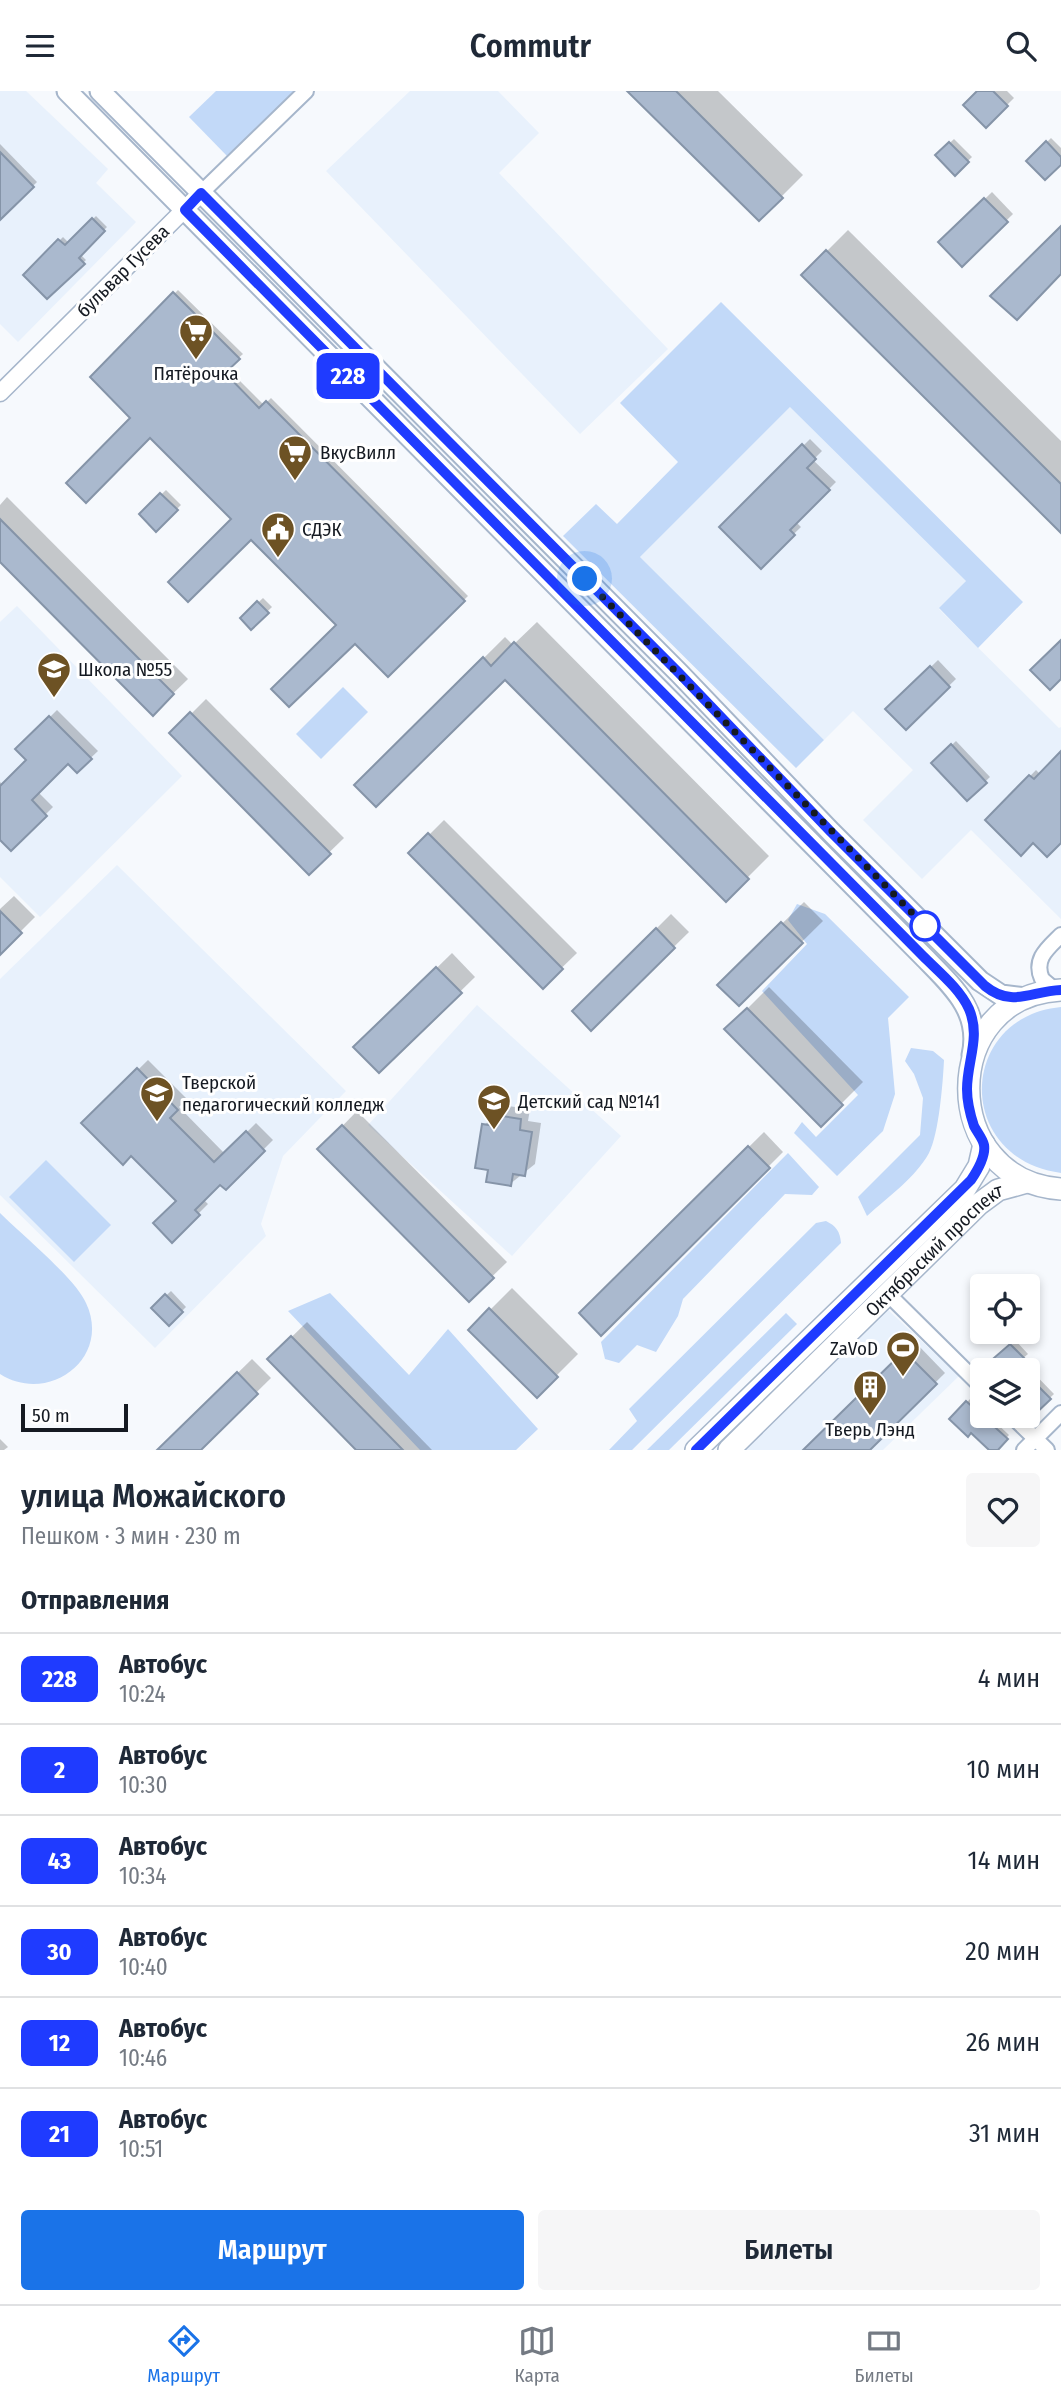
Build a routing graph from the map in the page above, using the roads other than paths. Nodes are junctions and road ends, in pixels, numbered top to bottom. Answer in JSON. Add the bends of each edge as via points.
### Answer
{"nodes":[{"id":1,"x":67,"y":91,"type":"edge"},
{"id":2,"x":100,"y":91,"type":"edge"},
{"id":3,"x":306,"y":91,"type":"edge"},
{"id":4,"x":201,"y":193,"type":"junction"},
{"id":5,"x":185,"y":210,"type":"junction"},
{"id":6,"x":0,"y":393,"type":"edge"},
{"id":7,"x":1061,"y":935,"type":"edge"},
{"id":8,"x":1058,"y":990,"type":"edge"},
{"id":9,"x":1026,"y":997,"type":"junction"},
{"id":10,"x":972,"y":1056,"type":"junction"},
{"id":11,"x":984,"y":1145,"type":"junction"},
{"id":12,"x":1027,"y":1182,"type":"junction"},
{"id":13,"x":1061,"y":1189,"type":"edge"},
{"id":14,"x":888,"y":1294,"type":"junction"},
{"id":15,"x":970,"y":1375,"type":"edge"},
{"id":16,"x":1061,"y":1413,"type":"edge"},
{"id":17,"x":1025,"y":1428,"type":"edge"},
{"id":18,"x":1036,"y":1438,"type":"junction"},
{"id":19,"x":696,"y":1450,"type":"edge"},
{"id":20,"x":729,"y":1450,"type":"edge"},
{"id":21,"x":1024,"y":1450,"type":"edge"},
{"id":22,"x":1047,"y":1450,"type":"edge"}],
"edges":[{"from":1,"to":5,"type":"main road"},
{"from":2,"to":4,"type":"main road"},
{"from":3,"to":4,"type":"street","name":"бульвар Гусева"},
{"from":4,"to":5,"type":"street","name":"бульвар Гусева"},
{"from":4,"to":9,"type":"main road","via":[[980,981],[1001,995]]},
{"from":5,"to":6,"type":"street","name":"бульвар Гусева"},
{"from":5,"to":10,"type":"main road","via":[[961,996],[974,1025]]},
{"from":7,"to":8,"type":"street","via":[[1039,963],[1042,979]]},
{"from":8,"to":9,"type":"main road"},
{"from":9,"to":10,"type":"main road","via":[[994,1022]]},
{"from":10,"to":11,"type":"main road","via":[[968,1097]]},
{"from":11,"to":12,"type":"main road"},
{"from":11,"to":19,"type":"main road","name":"Октябрьский проспект","via":[[979,1166],[965,1189]]},
{"from":12,"to":13,"type":"main road"},
{"from":12,"to":14,"type":"main road","name":"Октябрьский проспект","via":[[984,1200]]},
{"from":14,"to":15,"type":"street"},
{"from":14,"to":20,"type":"main road","name":"Октябрьский проспект"},
{"from":16,"to":18,"type":"street"},
{"from":17,"to":18,"type":"street"},
{"from":18,"to":21,"type":"street"},
{"from":18,"to":22,"type":"street"}]}
